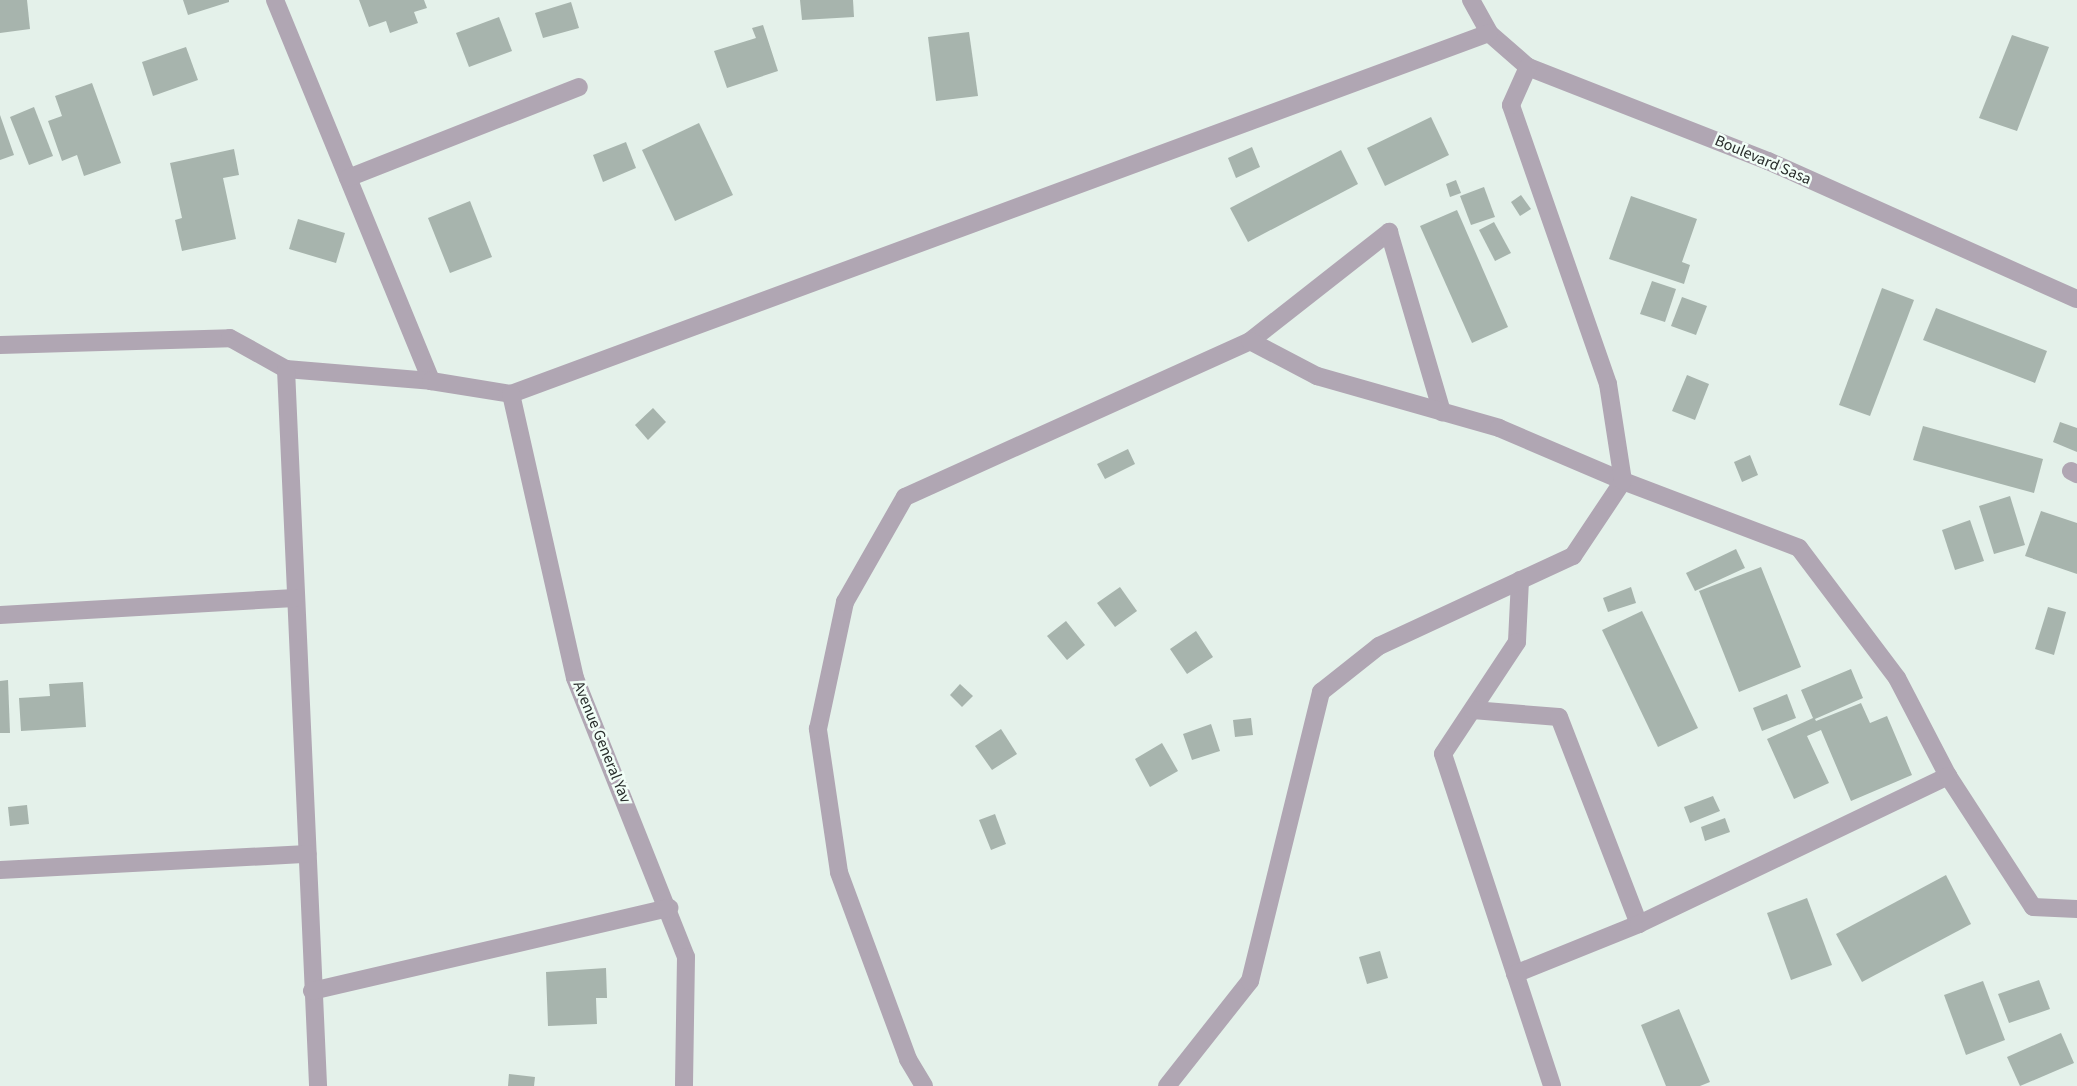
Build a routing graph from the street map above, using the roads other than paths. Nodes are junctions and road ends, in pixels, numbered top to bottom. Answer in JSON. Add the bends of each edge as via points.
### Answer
{"nodes":[{"id":1,"x":275,"y":0,"type":"edge"},
{"id":2,"x":1471,"y":0,"type":"edge"},
{"id":3,"x":1489,"y":33,"type":"junction"},
{"id":4,"x":1528,"y":67,"type":"junction"},
{"id":5,"x":579,"y":87,"type":"dead end"},
{"id":6,"x":348,"y":178,"type":"junction"},
{"id":7,"x":2077,"y":298,"type":"edge"},
{"id":8,"x":1250,"y":341,"type":"junction"},
{"id":9,"x":0,"y":345,"type":"edge"},
{"id":10,"x":286,"y":369,"type":"junction"},
{"id":11,"x":431,"y":381,"type":"junction"},
{"id":12,"x":510,"y":394,"type":"junction"},
{"id":13,"x":1442,"y":412,"type":"junction"},
{"id":14,"x":1623,"y":481,"type":"junction"},
{"id":15,"x":1520,"y":580,"type":"junction"},
{"id":16,"x":295,"y":598,"type":"junction"},
{"id":17,"x":0,"y":615,"type":"edge"},
{"id":18,"x":1473,"y":710,"type":"junction"},
{"id":19,"x":1948,"y":776,"type":"junction"},
{"id":20,"x":308,"y":854,"type":"junction"},
{"id":21,"x":0,"y":870,"type":"edge"},
{"id":22,"x":669,"y":908,"type":"junction"},
{"id":23,"x":2077,"y":909,"type":"edge"},
{"id":24,"x":1639,"y":924,"type":"junction"},
{"id":25,"x":1515,"y":974,"type":"junction"},
{"id":26,"x":312,"y":991,"type":"junction"},
{"id":27,"x":318,"y":1086,"type":"edge"},
{"id":28,"x":684,"y":1086,"type":"edge"},
{"id":29,"x":924,"y":1086,"type":"edge"},
{"id":30,"x":1167,"y":1086,"type":"edge"},
{"id":31,"x":1552,"y":1086,"type":"edge"}],
"edges":[{"from":1,"to":6,"type":"street"},
{"from":2,"to":3,"type":"street","name":"Boulevard Sasa"},
{"from":3,"to":4,"type":"street","name":"Boulevard Sasa"},
{"from":3,"to":12,"type":"street"},
{"from":4,"to":7,"type":"street","name":"Boulevard Sasa","via":[[1768,161]]},
{"from":4,"to":14,"type":"street","via":[[1511,105],[1608,384]]},
{"from":5,"to":6,"type":"street"},
{"from":6,"to":11,"type":"street"},
{"from":8,"to":13,"type":"street","via":[[1317,376]]},
{"from":8,"to":13,"type":"street","via":[[1389,232]]},
{"from":8,"to":29,"type":"street","via":[[905,497],[845,602],[818,729],[839,872],[908,1059]]},
{"from":9,"to":10,"type":"street","via":[[230,338]]},
{"from":10,"to":11,"type":"street"},
{"from":10,"to":16,"type":"street"},
{"from":11,"to":12,"type":"street"},
{"from":12,"to":22,"type":"street","name":"Avenue General Yav","via":[[575,678]]},
{"from":13,"to":14,"type":"street","via":[[1499,428]]},
{"from":14,"to":15,"type":"street","via":[[1573,556]]},
{"from":14,"to":19,"type":"street","via":[[1798,548],[1897,678]]},
{"from":15,"to":18,"type":"street","via":[[1517,642]]},
{"from":15,"to":30,"type":"street","via":[[1379,646],[1321,692],[1250,981]]},
{"from":16,"to":17,"type":"street"},
{"from":16,"to":20,"type":"street"},
{"from":18,"to":24,"type":"street","via":[[1559,717]]},
{"from":18,"to":25,"type":"street","via":[[1443,754]]},
{"from":19,"to":23,"type":"street","via":[[2033,907]]},
{"from":19,"to":24,"type":"street"},
{"from":20,"to":21,"type":"street"},
{"from":20,"to":26,"type":"street"},
{"from":22,"to":26,"type":"street"},
{"from":22,"to":28,"type":"street","name":"Avenue General Yav","via":[[686,957]]},
{"from":24,"to":25,"type":"street"},
{"from":25,"to":31,"type":"street"},
{"from":26,"to":27,"type":"street"}]}
